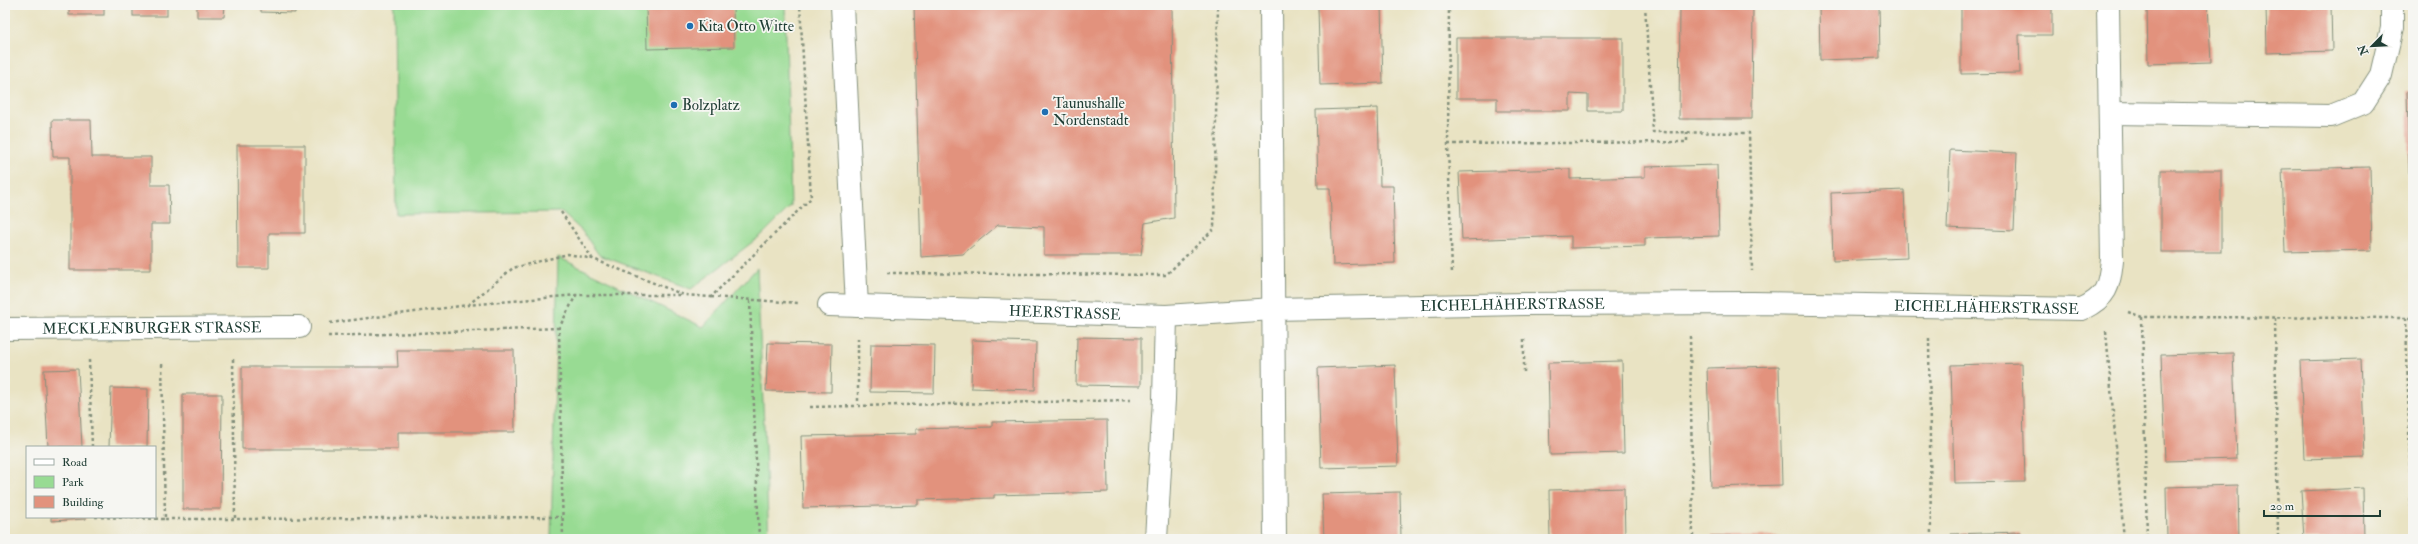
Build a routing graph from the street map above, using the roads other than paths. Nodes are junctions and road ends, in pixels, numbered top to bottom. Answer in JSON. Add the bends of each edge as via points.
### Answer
{"nodes":[{"id":1,"x":842,"y":5,"type":"edge"},
{"id":2,"x":1271,"y":5,"type":"edge"},
{"id":3,"x":2108,"y":5,"type":"edge"},
{"id":4,"x":2392,"y":5,"type":"edge"},
{"id":5,"x":2110,"y":113,"type":"junction"},
{"id":6,"x":829,"y":305,"type":"road end"},
{"id":7,"x":857,"y":306,"type":"junction"},
{"id":8,"x":1273,"y":309,"type":"junction"},
{"id":9,"x":1166,"y":316,"type":"junction"},
{"id":10,"x":299,"y":328,"type":"road end"},
{"id":11,"x":5,"y":329,"type":"edge"},
{"id":12,"x":1156,"y":539,"type":"edge"},
{"id":13,"x":1275,"y":539,"type":"edge"}],
"edges":[{"from":1,"to":7,"type":"street"},
{"from":2,"to":8,"type":"street"},
{"from":3,"to":5,"type":"street","name":"EICHELHÄHERSTRASSE"},
{"from":4,"to":5,"type":"street","via":[[2392,28],[2381,75],[2363,103],[2331,116]]},
{"from":5,"to":8,"type":"street","name":"EICHELHÄHERSTRASSE","via":[[2110,285],[2098,302],[2082,309],[1753,304]]},
{"from":6,"to":7,"type":"street","name":"HEERSTRASSE"},
{"from":7,"to":9,"type":"street","name":"HEERSTRASSE"},
{"from":8,"to":9,"type":"street","name":"HEERSTRASSE"},
{"from":8,"to":13,"type":"street"},
{"from":9,"to":12,"type":"street"},
{"from":10,"to":11,"type":"street","name":"MECKLENBURGER STRASSE"}]}
